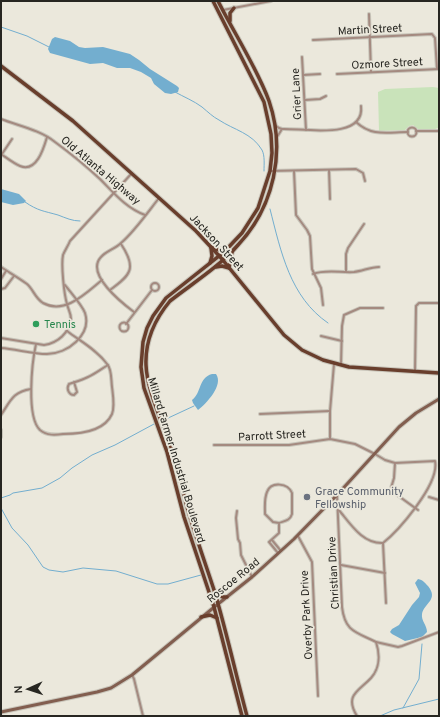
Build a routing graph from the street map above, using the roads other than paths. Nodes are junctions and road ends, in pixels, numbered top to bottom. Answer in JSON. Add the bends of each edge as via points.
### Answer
{"nodes":[{"id":1,"x":212,"y":1,"type":"edge"},
{"id":2,"x":218,"y":1,"type":"edge"},
{"id":3,"x":271,"y":1,"type":"edge"},
{"id":4,"x":234,"y":8,"type":"junction"},
{"id":5,"x":223,"y":10,"type":"junction"},
{"id":6,"x":218,"y":11,"type":"junction"},
{"id":7,"x":369,"y":14,"type":"dead end"},
{"id":8,"x":233,"y":30,"type":"junction"},
{"id":9,"x":370,"y":37,"type":"junction"},
{"id":10,"x":313,"y":40,"type":"dead end"},
{"id":11,"x":302,"y":57,"type":"dead end"},
{"id":12,"x":1,"y":66,"type":"edge"},
{"id":13,"x":438,"y":69,"type":"edge"},
{"id":14,"x":371,"y":72,"type":"junction"},
{"id":15,"x":320,"y":74,"type":"dead end"},
{"id":16,"x":337,"y":74,"type":"dead end"},
{"id":17,"x":303,"y":75,"type":"junction"},
{"id":18,"x":326,"y":96,"type":"dead end"},
{"id":19,"x":305,"y":100,"type":"junction"},
{"id":20,"x":361,"y":106,"type":"dead end"},
{"id":21,"x":1,"y":119,"type":"edge"},
{"id":22,"x":356,"y":122,"type":"junction"},
{"id":23,"x":275,"y":124,"type":"junction"},
{"id":24,"x":282,"y":129,"type":"junction"},
{"id":25,"x":306,"y":130,"type":"junction"},
{"id":26,"x":439,"y":130,"type":"edge"},
{"id":27,"x":416,"y":131,"type":"junction"},
{"id":28,"x":408,"y":132,"type":"junction"},
{"id":29,"x":47,"y":137,"type":"junction"},
{"id":30,"x":12,"y":139,"type":"dead end"},
{"id":31,"x":276,"y":140,"type":"junction"},
{"id":32,"x":2,"y":154,"type":"edge"},
{"id":33,"x":329,"y":170,"type":"junction"},
{"id":34,"x":270,"y":171,"type":"junction"},
{"id":35,"x":294,"y":171,"type":"junction"},
{"id":36,"x":275,"y":172,"type":"junction"},
{"id":37,"x":132,"y":173,"type":"junction"},
{"id":38,"x":365,"y":181,"type":"dead end"},
{"id":39,"x":113,"y":194,"type":"junction"},
{"id":40,"x":158,"y":198,"type":"junction"},
{"id":41,"x":330,"y":198,"type":"dead end"},
{"id":42,"x":146,"y":215,"type":"junction"},
{"id":43,"x":364,"y":224,"type":"dead end"},
{"id":44,"x":121,"y":244,"type":"junction"},
{"id":45,"x":210,"y":247,"type":"junction"},
{"id":46,"x":229,"y":247,"type":"junction"},
{"id":47,"x":233,"y":251,"type":"junction"},
{"id":48,"x":219,"y":256,"type":"junction"},
{"id":49,"x":223,"y":260,"type":"junction"},
{"id":50,"x":210,"y":263,"type":"junction"},
{"id":51,"x":1,"y":267,"type":"edge"},
{"id":52,"x":379,"y":267,"type":"dead end"},
{"id":53,"x":213,"y":268,"type":"junction"},
{"id":54,"x":229,"y":268,"type":"junction"},
{"id":55,"x":6,"y":271,"type":"junction"},
{"id":56,"x":346,"y":272,"type":"junction"},
{"id":57,"x":313,"y":274,"type":"junction"},
{"id":58,"x":14,"y":276,"type":"junction"},
{"id":59,"x":1,"y":278,"type":"edge"},
{"id":60,"x":102,"y":280,"type":"junction"},
{"id":61,"x":65,"y":284,"type":"junction"},
{"id":62,"x":1,"y":290,"type":"edge"},
{"id":63,"x":110,"y":290,"type":"junction"},
{"id":64,"x":152,"y":290,"type":"junction"},
{"id":65,"x":76,"y":300,"type":"junction"},
{"id":66,"x":439,"y":303,"type":"edge"},
{"id":67,"x":67,"y":304,"type":"junction"},
{"id":68,"x":323,"y":305,"type":"dead end"},
{"id":69,"x":383,"y":308,"type":"dead end"},
{"id":70,"x":134,"y":312,"type":"junction"},
{"id":71,"x":126,"y":324,"type":"junction"},
{"id":72,"x":67,"y":331,"type":"junction"},
{"id":73,"x":321,"y":336,"type":"dead end"},
{"id":74,"x":1,"y":338,"type":"edge"},
{"id":75,"x":78,"y":340,"type":"junction"},
{"id":76,"x":342,"y":341,"type":"junction"},
{"id":77,"x":36,"y":344,"type":"junction"},
{"id":78,"x":1,"y":348,"type":"edge"},
{"id":79,"x":34,"y":352,"type":"junction"},
{"id":80,"x":334,"y":364,"type":"junction"},
{"id":81,"x":108,"y":365,"type":"junction"},
{"id":82,"x":341,"y":366,"type":"junction"},
{"id":83,"x":415,"y":371,"type":"junction"},
{"id":84,"x":439,"y":372,"type":"edge"},
{"id":85,"x":74,"y":382,"type":"junction"},
{"id":86,"x":31,"y":389,"type":"junction"},
{"id":87,"x":439,"y":399,"type":"edge"},
{"id":88,"x":330,"y":412,"type":"junction"},
{"id":89,"x":260,"y":414,"type":"dead end"},
{"id":90,"x":1,"y":415,"type":"edge"},
{"id":91,"x":1,"y":430,"type":"edge"},
{"id":92,"x":1,"y":437,"type":"edge"},
{"id":93,"x":330,"y":439,"type":"junction"},
{"id":94,"x":214,"y":446,"type":"dead end"},
{"id":95,"x":375,"y":454,"type":"junction"},
{"id":96,"x":435,"y":461,"type":"junction"},
{"id":97,"x":439,"y":461,"type":"edge"},
{"id":98,"x":395,"y":463,"type":"junction"},
{"id":99,"x":438,"y":472,"type":"dead end"},
{"id":100,"x":391,"y":490,"type":"junction"},
{"id":101,"x":432,"y":491,"type":"dead end"},
{"id":102,"x":385,"y":492,"type":"dead end"},
{"id":103,"x":337,"y":495,"type":"junction"},
{"id":104,"x":430,"y":497,"type":"junction"},
{"id":105,"x":439,"y":500,"type":"edge"},
{"id":106,"x":426,"y":501,"type":"dead end"},
{"id":107,"x":422,"y":506,"type":"dead end"},
{"id":108,"x":338,"y":509,"type":"junction"},
{"id":109,"x":418,"y":510,"type":"junction"},
{"id":110,"x":237,"y":511,"type":"dead end"},
{"id":111,"x":279,"y":523,"type":"junction"},
{"id":112,"x":298,"y":536,"type":"junction"},
{"id":113,"x":383,"y":543,"type":"junction"},
{"id":114,"x":280,"y":552,"type":"junction"},
{"id":115,"x":341,"y":565,"type":"junction"},
{"id":116,"x":385,"y":573,"type":"junction"},
{"id":117,"x":252,"y":577,"type":"junction"},
{"id":118,"x":215,"y":594,"type":"junction"},
{"id":119,"x":227,"y":597,"type":"junction"},
{"id":120,"x":386,"y":603,"type":"dead end"},
{"id":121,"x":218,"y":604,"type":"junction"},
{"id":122,"x":214,"y":607,"type":"junction"},
{"id":123,"x":202,"y":617,"type":"junction"},
{"id":124,"x":217,"y":618,"type":"junction"},
{"id":125,"x":439,"y":632,"type":"edge"},
{"id":126,"x":376,"y":642,"type":"junction"},
{"id":127,"x":132,"y":675,"type":"junction"},
{"id":128,"x":318,"y":696,"type":"dead end"},
{"id":129,"x":1,"y":712,"type":"edge"},
{"id":130,"x":143,"y":716,"type":"edge"},
{"id":131,"x":242,"y":716,"type":"edge"},
{"id":132,"x":247,"y":716,"type":"edge"},
{"id":133,"x":357,"y":716,"type":"edge"}],
"edges":[{"from":1,"to":6,"type":"main road","name":"Millard Farmer Industrial Boulevard"},
{"from":2,"to":5,"type":"main road","name":"Millard Farmer Industrial Boulevard"},
{"from":3,"to":4,"type":"street"},
{"from":4,"to":5,"type":"street"},
{"from":4,"to":8,"type":"main road","via":[[229,16]]},
{"from":5,"to":6,"type":"street"},
{"from":5,"to":8,"type":"main road","name":"Millard Farmer Industrial Boulevard"},
{"from":6,"to":34,"type":"main road","name":"Millard Farmer Industrial Boulevard","via":[[264,102],[272,141]]},
{"from":7,"to":9,"type":"street"},
{"from":8,"to":23,"type":"main road","name":"Millard Farmer Industrial Boulevard","via":[[266,94]]},
{"from":9,"to":10,"type":"street","name":"Martin Street"},
{"from":9,"to":13,"type":"street","name":"Martin Street","via":[[433,35]]},
{"from":9,"to":14,"type":"street"},
{"from":11,"to":17,"type":"street","name":"Grier Lane"},
{"from":12,"to":37,"type":"main road","name":"Jackson Street","via":[[73,121]]},
{"from":13,"to":14,"type":"street","name":"Ozmore Street"},
{"from":14,"to":16,"type":"street","name":"Ozmore Street"},
{"from":15,"to":17,"type":"street"},
{"from":17,"to":19,"type":"street","name":"Grier Lane"},
{"from":18,"to":19,"type":"street"},
{"from":19,"to":25,"type":"street","name":"Grier Lane"},
{"from":20,"to":22,"type":"street","via":[[361,115]]},
{"from":21,"to":29,"type":"street","name":"Old Atlanta Highway"},
{"from":22,"to":25,"type":"street","via":[[333,130]]},
{"from":22,"to":28,"type":"street","via":[[371,132]]},
{"from":23,"to":24,"type":"street"},
{"from":23,"to":31,"type":"main road","name":"Millard Farmer Industrial Boulevard"},
{"from":24,"to":25,"type":"street"},
{"from":24,"to":31,"type":"street"},
{"from":26,"to":27,"type":"street"},
{"from":27,"to":28,"type":"street","via":[[411,127]]},
{"from":27,"to":28,"type":"street","via":[[412,136]]},
{"from":29,"to":32,"type":"street","via":[[42,154],[30,166],[21,166]]},
{"from":29,"to":39,"type":"street","name":"Old Atlanta Highway","via":[[99,179]]},
{"from":30,"to":32,"type":"street"},
{"from":31,"to":36,"type":"main road","name":"Millard Farmer Industrial Boulevard"},
{"from":33,"to":35,"type":"street"},
{"from":33,"to":38,"type":"street","via":[[358,170],[363,173]]},
{"from":33,"to":41,"type":"street"},
{"from":34,"to":36,"type":"street"},
{"from":34,"to":46,"type":"main road","name":"Millard Farmer Industrial Boulevard","via":[[258,208],[246,228]]},
{"from":35,"to":36,"type":"street"},
{"from":35,"to":57,"type":"street","via":[[296,215],[310,236]]},
{"from":36,"to":47,"type":"main road","name":"Millard Farmer Industrial Boulevard","via":[[262,212]]},
{"from":37,"to":39,"type":"street"},
{"from":37,"to":40,"type":"main road","name":"Jackson Street"},
{"from":39,"to":42,"type":"street","name":"Old Atlanta Highway","via":[[126,205]]},
{"from":39,"to":61,"type":"street","via":[[70,241],[63,256]]},
{"from":40,"to":42,"type":"street"},
{"from":40,"to":45,"type":"main road","name":"Jackson Street","via":[[196,231]]},
{"from":42,"to":44,"type":"street"},
{"from":43,"to":56,"type":"street","via":[[348,248]]},
{"from":44,"to":60,"type":"street","via":[[100,257],[97,262],[97,272]]},
{"from":44,"to":63,"type":"street","via":[[129,258],[130,267],[123,281]]},
{"from":45,"to":46,"type":"main road","via":[[221,250]]},
{"from":45,"to":48,"type":"main road","name":"Jackson Street"},
{"from":45,"to":50,"type":"main road"},
{"from":46,"to":48,"type":"main road","name":"Millard Farmer Industrial Boulevard"},
{"from":47,"to":49,"type":"main road","name":"Millard Farmer Industrial Boulevard"},
{"from":47,"to":54,"type":"main road"},
{"from":48,"to":49,"type":"main road","name":"Jackson Street"},
{"from":48,"to":50,"type":"main road","name":"Millard Farmer Industrial Boulevard"},
{"from":49,"to":53,"type":"main road","name":"Millard Farmer Industrial Boulevard"},
{"from":49,"to":54,"type":"main road","name":"Jackson Street"},
{"from":50,"to":122,"type":"main road","name":"Millard Farmer Industrial Boulevard","via":[[179,286],[158,308],[145,333],[141,362],[144,388],[168,452],[184,517]]},
{"from":51,"to":55,"type":"street"},
{"from":52,"to":56,"type":"street"},
{"from":53,"to":54,"type":"main road"},
{"from":53,"to":118,"type":"main road","name":"Millard Farmer Industrial Boulevard","via":[[162,310],[150,336],[146,363],[149,384],[173,451],[187,509]]},
{"from":54,"to":80,"type":"main road","name":"Jackson Street","via":[[293,344],[308,354]]},
{"from":55,"to":58,"type":"street"},
{"from":55,"to":59,"type":"street"},
{"from":56,"to":57,"type":"street"},
{"from":57,"to":68,"type":"street","via":[[321,288]]},
{"from":58,"to":62,"type":"street"},
{"from":58,"to":67,"type":"street","via":[[28,285],[43,303],[54,306]]},
{"from":60,"to":63,"type":"street"},
{"from":60,"to":65,"type":"street"},
{"from":61,"to":65,"type":"street"},
{"from":61,"to":67,"type":"street"},
{"from":63,"to":70,"type":"street"},
{"from":64,"to":64,"type":"street","via":[[158,289],[156,282],[152,284]]},
{"from":64,"to":70,"type":"street"},
{"from":65,"to":67,"type":"street"},
{"from":65,"to":75,"type":"street","via":[[85,312],[87,324],[82,337]]},
{"from":66,"to":83,"type":"street","via":[[419,303],[416,306]]},
{"from":67,"to":72,"type":"street","via":[[71,318]]},
{"from":69,"to":76,"type":"street","via":[[360,308],[344,315]]},
{"from":70,"to":71,"type":"street"},
{"from":71,"to":71,"type":"street","via":[[122,323],[120,330],[127,331],[129,326]]},
{"from":72,"to":75,"type":"street"},
{"from":72,"to":77,"type":"street","via":[[51,344]]},
{"from":73,"to":76,"type":"street"},
{"from":74,"to":77,"type":"street"},
{"from":75,"to":79,"type":"street","via":[[62,351],[47,354]]},
{"from":75,"to":81,"type":"street"},
{"from":76,"to":82,"type":"street"},
{"from":77,"to":79,"type":"street"},
{"from":78,"to":79,"type":"street"},
{"from":79,"to":86,"type":"street"},
{"from":80,"to":82,"type":"main road","name":"Jackson Street"},
{"from":80,"to":88,"type":"street"},
{"from":81,"to":85,"type":"street"},
{"from":81,"to":86,"type":"street","via":[[113,411],[101,426],[89,432],[52,435],[40,430],[33,415]]},
{"from":82,"to":83,"type":"main road","name":"Jackson Street"},
{"from":83,"to":84,"type":"main road","name":"Jackson Street"},
{"from":85,"to":85,"type":"street","via":[[68,387],[72,395],[77,392]]},
{"from":86,"to":90,"type":"street","via":[[17,394]]},
{"from":87,"to":95,"type":"main road","name":"Roscoe Road","via":[[410,418]]},
{"from":88,"to":89,"type":"street"},
{"from":88,"to":93,"type":"street"},
{"from":91,"to":92,"type":"street"},
{"from":93,"to":94,"type":"street","name":"Parrott Street","via":[[289,444]]},
{"from":93,"to":95,"type":"street","name":"Parrott Street","via":[[355,444]]},
{"from":95,"to":98,"type":"street","name":"Parrott Street"},
{"from":95,"to":103,"type":"main road","name":"Roscoe Road"},
{"from":96,"to":97,"type":"street"},
{"from":96,"to":98,"type":"street"},
{"from":96,"to":99,"type":"street"},
{"from":98,"to":100,"type":"street"},
{"from":100,"to":102,"type":"street"},
{"from":100,"to":109,"type":"street"},
{"from":101,"to":104,"type":"street"},
{"from":103,"to":108,"type":"street","name":"Christian Drive"},
{"from":103,"to":112,"type":"main road","name":"Roscoe Road"},
{"from":104,"to":105,"type":"street"},
{"from":104,"to":106,"type":"street"},
{"from":107,"to":109,"type":"street"},
{"from":108,"to":113,"type":"street","via":[[365,539]]},
{"from":108,"to":115,"type":"street","name":"Christian Drive"},
{"from":109,"to":113,"type":"street"},
{"from":110,"to":117,"type":"street","via":[[241,554]]},
{"from":111,"to":111,"type":"street","via":[[273,522],[266,514],[266,492],[274,485],[283,485],[292,493],[291,518]]},
{"from":111,"to":114,"type":"street","via":[[279,533],[270,541]]},
{"from":112,"to":114,"type":"main road","name":"Roscoe Road"},
{"from":112,"to":128,"type":"street","name":"Overby Park Drive","via":[[312,562]]},
{"from":113,"to":116,"type":"street"},
{"from":114,"to":117,"type":"main road","name":"Roscoe Road"},
{"from":115,"to":116,"type":"street"},
{"from":115,"to":126,"type":"street","name":"Christian Drive","via":[[344,621],[354,632]]},
{"from":116,"to":120,"type":"street"},
{"from":117,"to":119,"type":"main road","name":"Roscoe Road"},
{"from":118,"to":119,"type":"main road"},
{"from":118,"to":121,"type":"main road","name":"Millard Farmer Industrial Boulevard"},
{"from":119,"to":121,"type":"main road","name":"Roscoe Road"},
{"from":121,"to":122,"type":"main road","name":"Roscoe Road"},
{"from":121,"to":132,"type":"main road","name":"Millard Farmer Industrial Boulevard"},
{"from":122,"to":123,"type":"main road","name":"Roscoe Road"},
{"from":122,"to":124,"type":"main road","name":"Millard Farmer Industrial Boulevard"},
{"from":123,"to":124,"type":"main road","via":[[210,615]]},
{"from":123,"to":127,"type":"main road","name":"Roscoe Road"},
{"from":124,"to":131,"type":"main road","name":"Millard Farmer Industrial Boulevard"},
{"from":125,"to":126,"type":"street","name":"Christian Drive","via":[[402,646]]},
{"from":126,"to":133,"type":"street","via":[[379,652],[377,668],[372,677],[357,690],[352,702]]},
{"from":127,"to":129,"type":"main road","name":"Roscoe Road","via":[[111,688],[97,692]]},
{"from":127,"to":130,"type":"street"}]}
